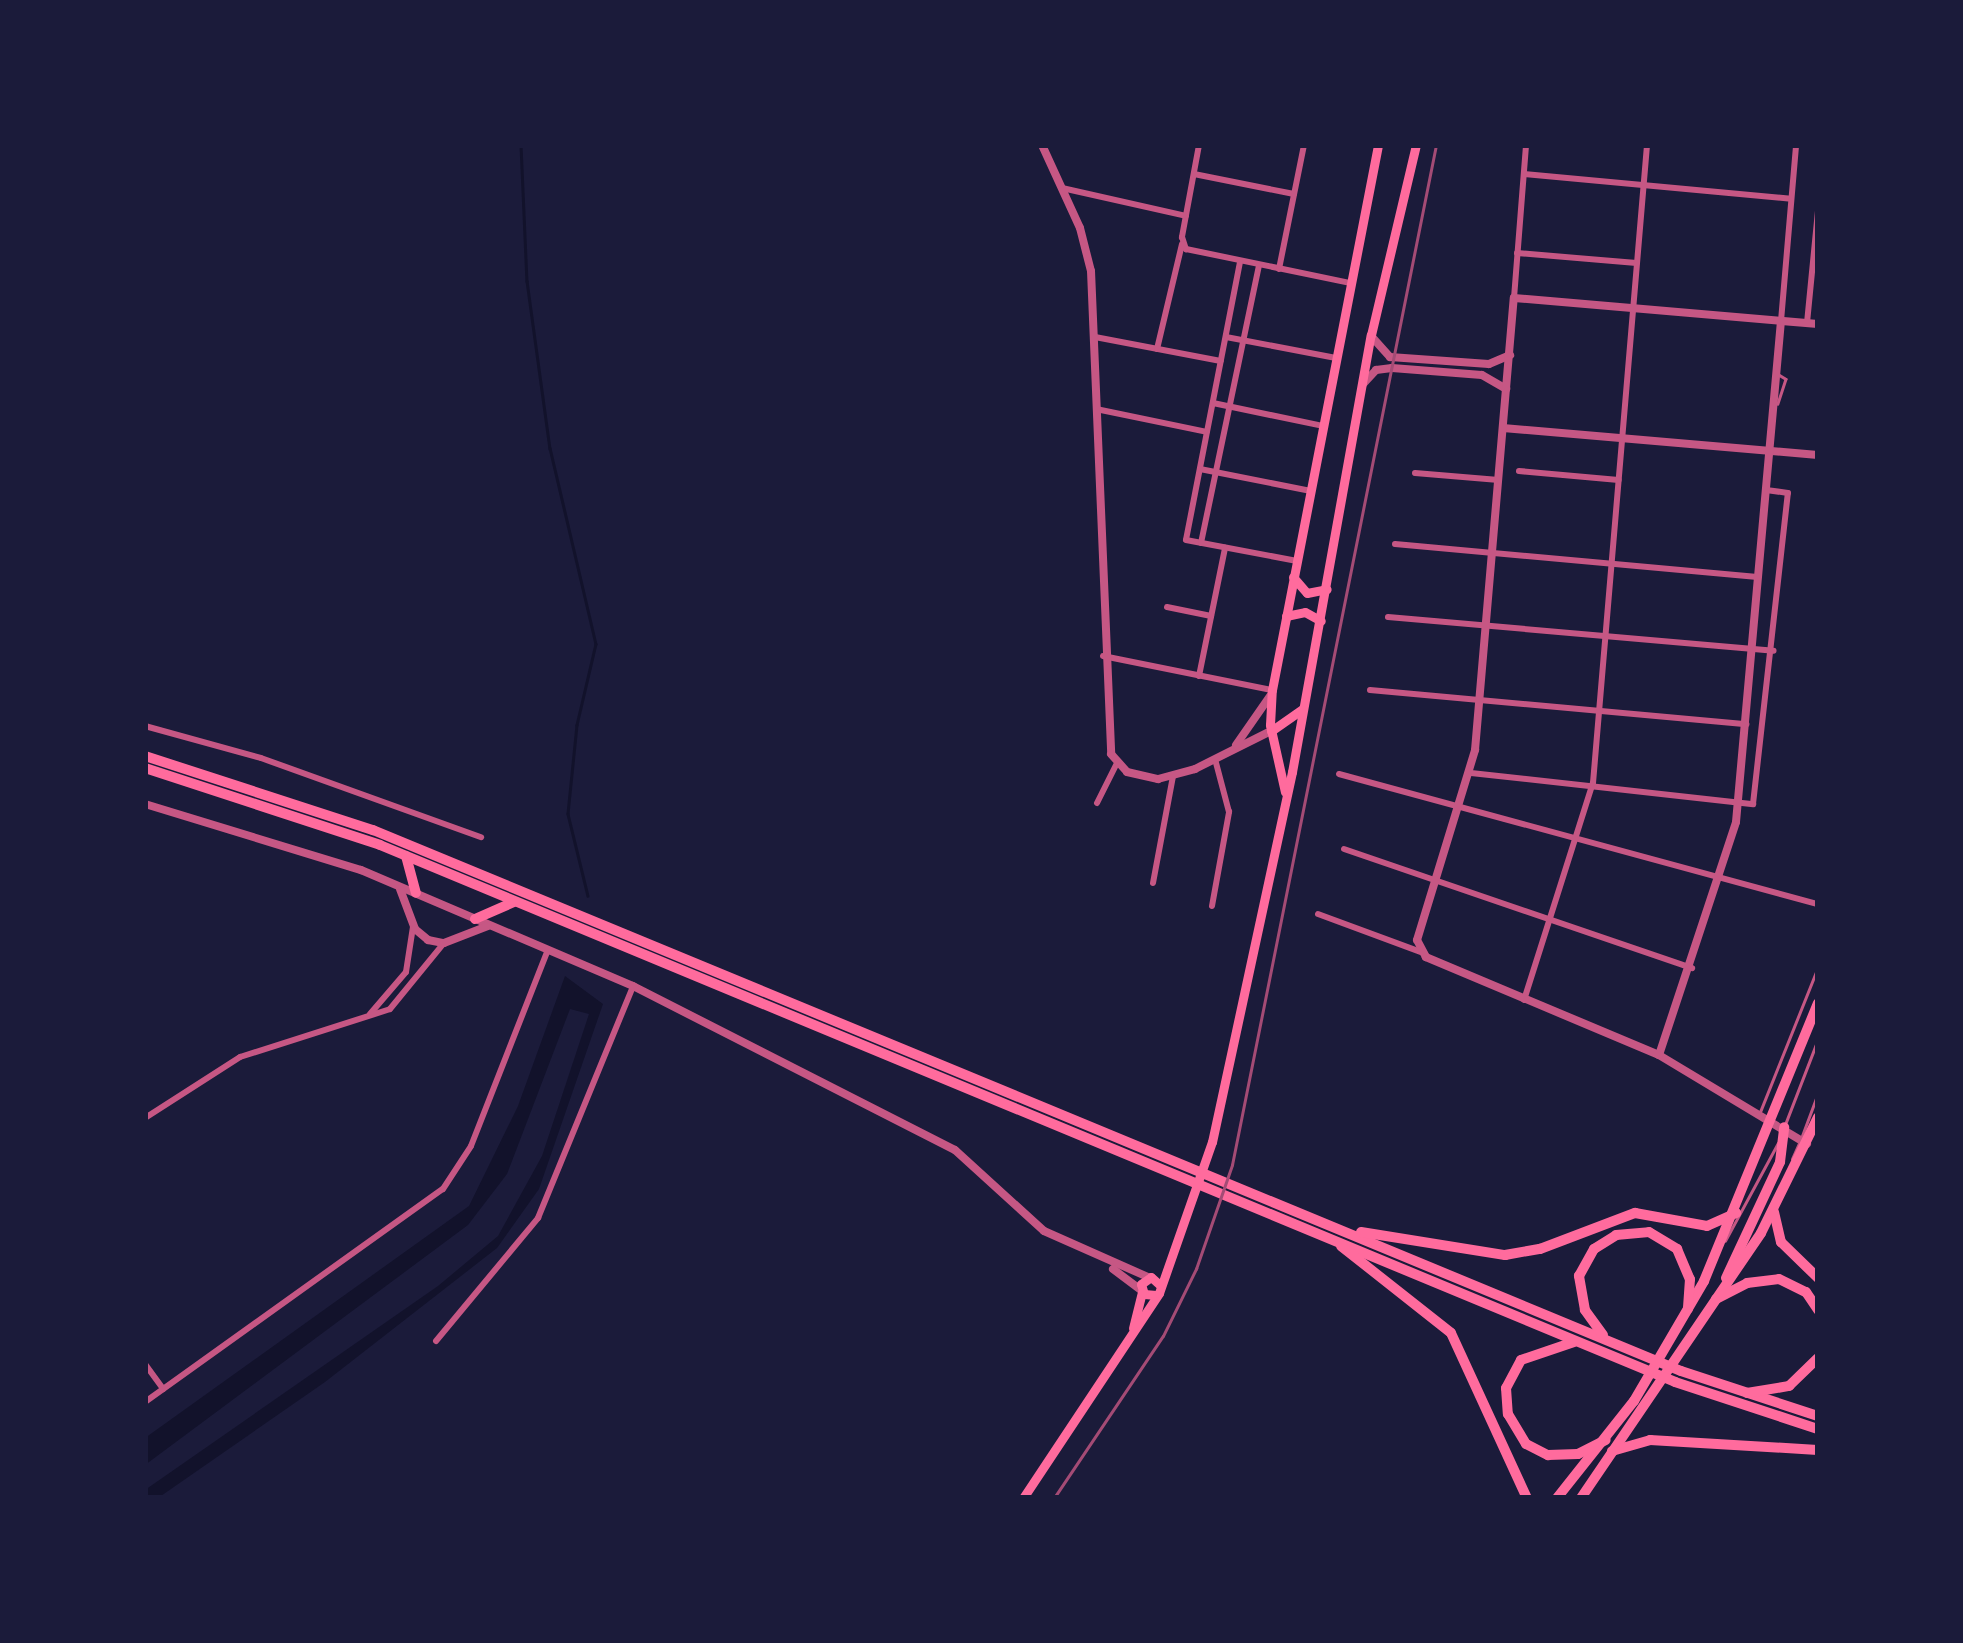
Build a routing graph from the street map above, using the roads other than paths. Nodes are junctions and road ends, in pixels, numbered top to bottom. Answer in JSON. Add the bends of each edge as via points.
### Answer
{"nodes":[{"id":1,"x":1042,"y":145,"type":"edge"},
{"id":2,"x":1199,"y":145,"type":"edge"},
{"id":3,"x":1304,"y":145,"type":"edge"},
{"id":4,"x":1378,"y":145,"type":"edge"},
{"id":5,"x":1416,"y":145,"type":"edge"},
{"id":6,"x":1526,"y":145,"type":"edge"},
{"id":7,"x":1647,"y":145,"type":"edge"},
{"id":8,"x":1796,"y":145,"type":"edge"},
{"id":9,"x":1194,"y":174,"type":"junction"},
{"id":10,"x":1524,"y":174,"type":"junction"},
{"id":11,"x":1644,"y":185,"type":"junction"},
{"id":12,"x":1062,"y":188,"type":"junction"},
{"id":13,"x":1294,"y":194,"type":"junction"},
{"id":14,"x":1791,"y":199,"type":"junction"},
{"id":15,"x":1818,"y":210,"type":"edge"},
{"id":16,"x":1186,"y":216,"type":"junction"},
{"id":17,"x":1182,"y":243,"type":"junction"},
{"id":18,"x":1518,"y":254,"type":"junction"},
{"id":19,"x":1240,"y":262,"type":"junction"},
{"id":20,"x":1637,"y":263,"type":"junction"},
{"id":21,"x":1259,"y":266,"type":"junction"},
{"id":22,"x":1279,"y":269,"type":"junction"},
{"id":23,"x":1352,"y":284,"type":"junction"},
{"id":24,"x":1514,"y":298,"type":"junction"},
{"id":25,"x":1633,"y":308,"type":"junction"},
{"id":26,"x":1781,"y":321,"type":"junction"},
{"id":27,"x":1808,"y":323,"type":"junction"},
{"id":28,"x":1818,"y":324,"type":"edge"},
{"id":29,"x":1371,"y":335,"type":"junction"},
{"id":30,"x":1226,"y":336,"type":"junction"},
{"id":31,"x":1094,"y":337,"type":"junction"},
{"id":32,"x":1242,"y":341,"type":"junction"},
{"id":33,"x":1156,"y":349,"type":"junction"},
{"id":34,"x":1510,"y":355,"type":"junction"},
{"id":35,"x":1338,"y":358,"type":"junction"},
{"id":36,"x":1221,"y":361,"type":"junction"},
{"id":37,"x":1363,"y":384,"type":"junction"},
{"id":38,"x":1506,"y":389,"type":"junction"},
{"id":39,"x":1213,"y":402,"type":"junction"},
{"id":40,"x":1229,"y":407,"type":"junction"},
{"id":41,"x":1095,"y":409,"type":"junction"},
{"id":42,"x":1324,"y":426,"type":"junction"},
{"id":43,"x":1503,"y":428,"type":"junction"},
{"id":44,"x":1207,"y":432,"type":"junction"},
{"id":45,"x":1623,"y":438,"type":"junction"},
{"id":46,"x":1769,"y":451,"type":"junction"},
{"id":47,"x":1818,"y":455,"type":"edge"},
{"id":48,"x":1200,"y":469,"type":"junction"},
{"id":49,"x":1519,"y":471,"type":"dead end"},
{"id":50,"x":1416,"y":472,"type":"dead end"},
{"id":51,"x":1216,"y":473,"type":"junction"},
{"id":52,"x":1499,"y":480,"type":"junction"},
{"id":53,"x":1619,"y":480,"type":"junction"},
{"id":54,"x":1766,"y":490,"type":"junction"},
{"id":55,"x":1310,"y":491,"type":"junction"},
{"id":56,"x":1202,"y":543,"type":"junction"},
{"id":57,"x":1395,"y":544,"type":"dead end"},
{"id":58,"x":1225,"y":548,"type":"junction"},
{"id":59,"x":1493,"y":553,"type":"junction"},
{"id":60,"x":1296,"y":562,"type":"junction"},
{"id":61,"x":1611,"y":564,"type":"junction"},
{"id":62,"x":1294,"y":577,"type":"junction"},
{"id":63,"x":1760,"y":577,"type":"junction"},
{"id":64,"x":1327,"y":588,"type":"junction"},
{"id":65,"x":1167,"y":607,"type":"dead end"},
{"id":66,"x":1211,"y":616,"type":"junction"},
{"id":67,"x":1286,"y":616,"type":"junction"},
{"id":68,"x":1388,"y":617,"type":"dead end"},
{"id":69,"x":1321,"y":621,"type":"junction"},
{"id":70,"x":1488,"y":626,"type":"junction"},
{"id":71,"x":1606,"y":636,"type":"junction"},
{"id":72,"x":1753,"y":649,"type":"junction"},
{"id":73,"x":1774,"y":651,"type":"junction"},
{"id":74,"x":1103,"y":656,"type":"junction"},
{"id":75,"x":1199,"y":676,"type":"junction"},
{"id":76,"x":1272,"y":690,"type":"junction"},
{"id":77,"x":1370,"y":690,"type":"dead end"},
{"id":78,"x":1481,"y":700,"type":"junction"},
{"id":79,"x":1304,"y":708,"type":"junction"},
{"id":80,"x":1600,"y":710,"type":"junction"},
{"id":81,"x":1747,"y":724,"type":"junction"},
{"id":82,"x":145,"y":726,"type":"edge"},
{"id":83,"x":1271,"y":732,"type":"junction"},
{"id":84,"x":1230,"y":752,"type":"junction"},
{"id":85,"x":145,"y":756,"type":"edge"},
{"id":86,"x":1215,"y":759,"type":"junction"},
{"id":87,"x":1117,"y":763,"type":"junction"},
{"id":88,"x":145,"y":768,"type":"edge"},
{"id":89,"x":1471,"y":773,"type":"junction"},
{"id":90,"x":1339,"y":774,"type":"dead end"},
{"id":91,"x":1173,"y":776,"type":"junction"},
{"id":92,"x":1593,"y":783,"type":"junction"},
{"id":93,"x":1740,"y":798,"type":"junction"},
{"id":94,"x":1286,"y":800,"type":"junction"},
{"id":95,"x":1097,"y":803,"type":"dead end"},
{"id":96,"x":145,"y":804,"type":"edge"},
{"id":97,"x":1461,"y":806,"type":"junction"},
{"id":98,"x":481,"y":837,"type":"dead end"},
{"id":99,"x":1580,"y":838,"type":"junction"},
{"id":100,"x":1344,"y":850,"type":"dead end"},
{"id":101,"x":405,"y":856,"type":"junction"},
{"id":102,"x":1721,"y":876,"type":"junction"},
{"id":103,"x":1436,"y":881,"type":"junction"},
{"id":104,"x":394,"y":883,"type":"junction"},
{"id":105,"x":1153,"y":883,"type":"dead end"},
{"id":106,"x":416,"y":894,"type":"junction"},
{"id":107,"x":519,"y":902,"type":"junction"},
{"id":108,"x":1818,"y":904,"type":"edge"},
{"id":109,"x":1212,"y":906,"type":"dead end"},
{"id":110,"x":412,"y":907,"type":"junction"},
{"id":111,"x":1318,"y":914,"type":"dead end"},
{"id":112,"x":474,"y":919,"type":"junction"},
{"id":113,"x":1554,"y":921,"type":"junction"},
{"id":114,"x":413,"y":924,"type":"junction"},
{"id":115,"x":492,"y":926,"type":"junction"},
{"id":116,"x":463,"y":931,"type":"junction"},
{"id":117,"x":444,"y":942,"type":"junction"},
{"id":118,"x":549,"y":948,"type":"junction"},
{"id":119,"x":1421,"y":952,"type":"junction"},
{"id":120,"x":1818,"y":967,"type":"edge"},
{"id":121,"x":1692,"y":968,"type":"junction"},
{"id":122,"x":633,"y":986,"type":"junction"},
{"id":123,"x":1524,"y":1000,"type":"junction"},
{"id":124,"x":1818,"y":1004,"type":"edge"},
{"id":125,"x":364,"y":1017,"type":"junction"},
{"id":126,"x":1818,"y":1039,"type":"edge"},
{"id":127,"x":1659,"y":1055,"type":"junction"},
{"id":128,"x":1818,"y":1092,"type":"edge"},
{"id":129,"x":1760,"y":1112,"type":"junction"},
{"id":130,"x":1818,"y":1117,"type":"edge"},
{"id":131,"x":145,"y":1118,"type":"edge"},
{"id":132,"x":1779,"y":1124,"type":"junction"},
{"id":133,"x":1804,"y":1142,"type":"junction"},
{"id":134,"x":1161,"y":1161,"type":"junction"},
{"id":135,"x":1265,"y":1203,"type":"junction"},
{"id":136,"x":1774,"y":1212,"type":"junction"},
{"id":137,"x":1736,"y":1214,"type":"junction"},
{"id":138,"x":1340,"y":1228,"type":"junction"},
{"id":139,"x":1328,"y":1236,"type":"junction"},
{"id":140,"x":1720,"y":1249,"type":"junction"},
{"id":141,"x":1174,"y":1253,"type":"junction"},
{"id":142,"x":1106,"y":1263,"type":"junction"},
{"id":143,"x":1150,"y":1277,"type":"junction"},
{"id":144,"x":1818,"y":1278,"type":"edge"},
{"id":145,"x":1723,"y":1288,"type":"junction"},
{"id":146,"x":1158,"y":1290,"type":"junction"},
{"id":147,"x":1142,"y":1291,"type":"junction"},
{"id":148,"x":1716,"y":1299,"type":"junction"},
{"id":149,"x":1688,"y":1309,"type":"junction"},
{"id":150,"x":1818,"y":1310,"type":"edge"},
{"id":151,"x":1130,"y":1339,"type":"junction"},
{"id":152,"x":436,"y":1341,"type":"dead end"},
{"id":153,"x":1580,"y":1342,"type":"junction"},
{"id":154,"x":1612,"y":1342,"type":"junction"},
{"id":155,"x":1818,"y":1358,"type":"edge"},
{"id":156,"x":1636,"y":1359,"type":"junction"},
{"id":157,"x":145,"y":1364,"type":"edge"},
{"id":158,"x":1678,"y":1376,"type":"junction"},
{"id":159,"x":163,"y":1389,"type":"junction"},
{"id":160,"x":1741,"y":1394,"type":"junction"},
{"id":161,"x":145,"y":1402,"type":"edge"},
{"id":162,"x":1818,"y":1416,"type":"edge"},
{"id":163,"x":1818,"y":1429,"type":"edge"},
{"id":164,"x":1606,"y":1440,"type":"junction"},
{"id":165,"x":1818,"y":1450,"type":"edge"},
{"id":166,"x":1612,"y":1451,"type":"junction"},
{"id":167,"x":1023,"y":1498,"type":"edge"},
{"id":168,"x":1527,"y":1498,"type":"edge"},
{"id":169,"x":1557,"y":1498,"type":"edge"},
{"id":170,"x":1581,"y":1498,"type":"edge"}],
"edges":[{"from":1,"to":12,"type":"street"},
{"from":2,"to":9,"type":"street"},
{"from":3,"to":13,"type":"street"},
{"from":4,"to":23,"type":"main road"},
{"from":5,"to":29,"type":"main road"},
{"from":6,"to":10,"type":"street"},
{"from":7,"to":11,"type":"street"},
{"from":8,"to":14,"type":"street"},
{"from":9,"to":13,"type":"street"},
{"from":9,"to":16,"type":"street"},
{"from":10,"to":11,"type":"street"},
{"from":10,"to":18,"type":"street"},
{"from":11,"to":14,"type":"street"},
{"from":11,"to":20,"type":"street"},
{"from":12,"to":16,"type":"street"},
{"from":12,"to":31,"type":"street","via":[[1089,255]]},
{"from":13,"to":22,"type":"street"},
{"from":14,"to":26,"type":"street"},
{"from":15,"to":27,"type":"street"},
{"from":16,"to":17,"type":"street"},
{"from":17,"to":19,"type":"street","via":[[1190,252]]},
{"from":17,"to":33,"type":"street"},
{"from":18,"to":20,"type":"street"},
{"from":18,"to":24,"type":"street"},
{"from":19,"to":21,"type":"street"},
{"from":19,"to":30,"type":"street"},
{"from":20,"to":25,"type":"street"},
{"from":21,"to":22,"type":"street"},
{"from":21,"to":32,"type":"street"},
{"from":22,"to":23,"type":"street"},
{"from":23,"to":35,"type":"main road"},
{"from":24,"to":25,"type":"street"},
{"from":24,"to":34,"type":"street"},
{"from":25,"to":26,"type":"street"},
{"from":25,"to":45,"type":"street"},
{"from":26,"to":27,"type":"street"},
{"from":26,"to":46,"type":"street"},
{"from":27,"to":28,"type":"street"},
{"from":29,"to":34,"type":"street","via":[[1390,357],[1489,364]]},
{"from":29,"to":37,"type":"main road"},
{"from":30,"to":32,"type":"street"},
{"from":30,"to":36,"type":"street"},
{"from":31,"to":33,"type":"street"},
{"from":31,"to":41,"type":"street"},
{"from":32,"to":35,"type":"street"},
{"from":32,"to":40,"type":"street"},
{"from":33,"to":36,"type":"street"},
{"from":34,"to":38,"type":"street"},
{"from":35,"to":42,"type":"main road"},
{"from":36,"to":39,"type":"street"},
{"from":37,"to":38,"type":"street","via":[[1376,370],[1392,368],[1482,375]]},
{"from":37,"to":64,"type":"main road"},
{"from":38,"to":43,"type":"street"},
{"from":39,"to":40,"type":"street"},
{"from":39,"to":44,"type":"street"},
{"from":40,"to":42,"type":"street"},
{"from":40,"to":51,"type":"street"},
{"from":41,"to":44,"type":"street"},
{"from":41,"to":74,"type":"street"},
{"from":42,"to":55,"type":"main road"},
{"from":43,"to":45,"type":"street"},
{"from":43,"to":52,"type":"street"},
{"from":44,"to":48,"type":"street"},
{"from":45,"to":46,"type":"street"},
{"from":45,"to":53,"type":"street"},
{"from":46,"to":47,"type":"street"},
{"from":46,"to":54,"type":"street"},
{"from":48,"to":51,"type":"street"},
{"from":48,"to":56,"type":"street","via":[[1186,540]]},
{"from":49,"to":53,"type":"street"},
{"from":50,"to":52,"type":"street"},
{"from":51,"to":55,"type":"street"},
{"from":51,"to":56,"type":"street"},
{"from":52,"to":59,"type":"street"},
{"from":53,"to":61,"type":"street"},
{"from":54,"to":63,"type":"street"},
{"from":54,"to":73,"type":"street","via":[[1788,492]]},
{"from":55,"to":60,"type":"main road"},
{"from":56,"to":58,"type":"street"},
{"from":57,"to":59,"type":"street"},
{"from":58,"to":60,"type":"street"},
{"from":58,"to":66,"type":"street"},
{"from":59,"to":61,"type":"street"},
{"from":59,"to":70,"type":"street"},
{"from":60,"to":62,"type":"main road"},
{"from":61,"to":63,"type":"street"},
{"from":61,"to":71,"type":"street"},
{"from":62,"to":64,"type":"main road","via":[[1308,593]]},
{"from":62,"to":67,"type":"main road"},
{"from":63,"to":72,"type":"street"},
{"from":64,"to":69,"type":"main road"},
{"from":65,"to":66,"type":"street"},
{"from":66,"to":75,"type":"street"},
{"from":67,"to":69,"type":"main road","via":[[1305,612]]},
{"from":67,"to":76,"type":"main road"},
{"from":68,"to":70,"type":"street"},
{"from":69,"to":79,"type":"main road"},
{"from":70,"to":71,"type":"street"},
{"from":70,"to":78,"type":"street"},
{"from":71,"to":72,"type":"street"},
{"from":71,"to":80,"type":"street"},
{"from":72,"to":73,"type":"street"},
{"from":72,"to":81,"type":"street"},
{"from":73,"to":93,"type":"street","via":[[1758,792],[1753,804]]},
{"from":74,"to":75,"type":"street"},
{"from":74,"to":87,"type":"street","via":[[1107,744]]},
{"from":75,"to":76,"type":"street"},
{"from":76,"to":83,"type":"main road"},
{"from":76,"to":84,"type":"street","via":[[1258,721]]},
{"from":77,"to":78,"type":"street"},
{"from":78,"to":80,"type":"street"},
{"from":78,"to":89,"type":"street"},
{"from":79,"to":83,"type":"main road"},
{"from":79,"to":94,"type":"main road"},
{"from":80,"to":81,"type":"street"},
{"from":80,"to":92,"type":"street"},
{"from":81,"to":93,"type":"street"},
{"from":82,"to":98,"type":"street","via":[[262,758]]},
{"from":83,"to":84,"type":"street"},
{"from":83,"to":94,"type":"main road"},
{"from":84,"to":86,"type":"street"},
{"from":85,"to":134,"type":"main road","via":[[373,830]]},
{"from":86,"to":91,"type":"street"},
{"from":86,"to":109,"type":"street","via":[[1228,812]]},
{"from":87,"to":91,"type":"street","via":[[1137,776]]},
{"from":87,"to":95,"type":"street"},
{"from":88,"to":101,"type":"main road"},
{"from":89,"to":92,"type":"street"},
{"from":89,"to":97,"type":"street"},
{"from":90,"to":97,"type":"street"},
{"from":91,"to":105,"type":"street"},
{"from":92,"to":93,"type":"street"},
{"from":92,"to":99,"type":"street"},
{"from":93,"to":102,"type":"street"},
{"from":94,"to":141,"type":"main road","via":[[1227,1081]]},
{"from":96,"to":104,"type":"street"},
{"from":97,"to":99,"type":"street"},
{"from":97,"to":103,"type":"street"},
{"from":99,"to":102,"type":"street"},
{"from":99,"to":113,"type":"street"},
{"from":100,"to":103,"type":"street"},
{"from":101,"to":106,"type":"main road"},
{"from":101,"to":107,"type":"main road"},
{"from":102,"to":108,"type":"street"},
{"from":102,"to":121,"type":"street"},
{"from":103,"to":113,"type":"street"},
{"from":103,"to":119,"type":"street","via":[[1417,940]]},
{"from":104,"to":106,"type":"street"},
{"from":104,"to":110,"type":"street"},
{"from":106,"to":110,"type":"street"},
{"from":106,"to":112,"type":"street"},
{"from":107,"to":112,"type":"main road"},
{"from":107,"to":134,"type":"main road"},
{"from":110,"to":114,"type":"street"},
{"from":111,"to":119,"type":"street"},
{"from":112,"to":115,"type":"street"},
{"from":112,"to":116,"type":"street"},
{"from":113,"to":121,"type":"street"},
{"from":113,"to":123,"type":"street"},
{"from":114,"to":117,"type":"street","via":[[423,937]]},
{"from":114,"to":125,"type":"street","via":[[406,972]]},
{"from":115,"to":116,"type":"street"},
{"from":115,"to":118,"type":"street"},
{"from":116,"to":117,"type":"street"},
{"from":117,"to":125,"type":"street","via":[[402,1000]]},
{"from":118,"to":122,"type":"street"},
{"from":118,"to":159,"type":"street","via":[[471,1146],[443,1189]]},
{"from":119,"to":123,"type":"street"},
{"from":120,"to":129,"type":"lane"},
{"from":121,"to":127,"type":"street"},
{"from":122,"to":142,"type":"street","via":[[966,1156],[1033,1222]]},
{"from":122,"to":152,"type":"street","via":[[538,1218]]},
{"from":123,"to":127,"type":"street"},
{"from":124,"to":132,"type":"main road"},
{"from":125,"to":131,"type":"street","via":[[229,1062]]},
{"from":126,"to":132,"type":"lane"},
{"from":127,"to":129,"type":"street"},
{"from":128,"to":133,"type":"lane"},
{"from":129,"to":132,"type":"street"},
{"from":130,"to":133,"type":"main road"},
{"from":132,"to":133,"type":"street"},
{"from":132,"to":137,"type":"main road"},
{"from":132,"to":140,"type":"lane","via":[[1756,1192]]},
{"from":132,"to":145,"type":"main road","via":[[1780,1162]]},
{"from":133,"to":136,"type":"main road"},
{"from":134,"to":135,"type":"main road"},
{"from":135,"to":138,"type":"main road"},
{"from":135,"to":139,"type":"main road"},
{"from":136,"to":144,"type":"main road","via":[[1781,1242]]},
{"from":136,"to":145,"type":"main road"},
{"from":137,"to":138,"type":"main road","via":[[1708,1226],[1635,1213],[1505,1255]]},
{"from":137,"to":140,"type":"main road"},
{"from":138,"to":154,"type":"main road"},
{"from":139,"to":153,"type":"main road"},
{"from":139,"to":168,"type":"main road","via":[[1451,1333]]},
{"from":140,"to":149,"type":"main road"},
{"from":141,"to":143,"type":"main road"},
{"from":141,"to":146,"type":"main road"},
{"from":142,"to":143,"type":"street"},
{"from":142,"to":147,"type":"street"},
{"from":143,"to":146,"type":"main road"},
{"from":143,"to":147,"type":"main road"},
{"from":145,"to":148,"type":"main road"},
{"from":146,"to":147,"type":"main road"},
{"from":146,"to":151,"type":"main road"},
{"from":147,"to":151,"type":"main road"},
{"from":148,"to":150,"type":"main road","via":[[1747,1283],[1779,1280],[1806,1292]]},
{"from":148,"to":166,"type":"main road"},
{"from":149,"to":154,"type":"main road","via":[[1690,1279],[1676,1249],[1649,1232],[1616,1235],[1588,1256],[1578,1283],[1590,1320]]},
{"from":149,"to":164,"type":"main road"},
{"from":151,"to":167,"type":"main road"},
{"from":153,"to":156,"type":"main road"},
{"from":153,"to":164,"type":"main road","via":[[1548,1346],[1521,1360],[1506,1388],[1508,1414],[1526,1444],[1548,1454],[1578,1454]]},
{"from":154,"to":156,"type":"main road"},
{"from":155,"to":160,"type":"main road","via":[[1789,1386]]},
{"from":156,"to":158,"type":"main road"},
{"from":157,"to":159,"type":"street"},
{"from":158,"to":160,"type":"main road"},
{"from":158,"to":163,"type":"main road"},
{"from":159,"to":161,"type":"street"},
{"from":160,"to":162,"type":"main road"},
{"from":164,"to":169,"type":"main road"},
{"from":165,"to":166,"type":"main road","via":[[1650,1440]]},
{"from":166,"to":170,"type":"main road"}]}
